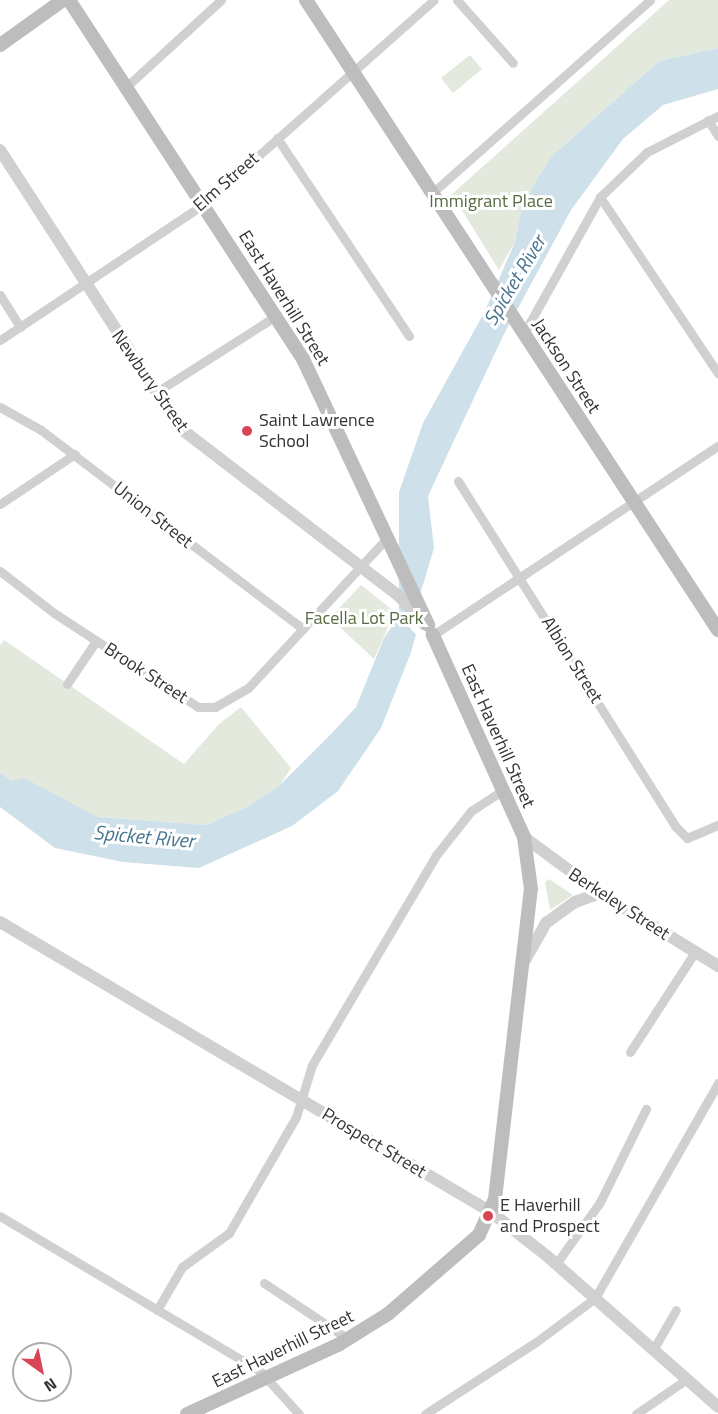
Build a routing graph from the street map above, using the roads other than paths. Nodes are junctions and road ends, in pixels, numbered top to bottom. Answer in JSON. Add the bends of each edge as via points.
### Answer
{"nodes":[{"id":1,"x":63,"y":0,"type":"edge"},
{"id":2,"x":69,"y":0,"type":"edge"},
{"id":3,"x":221,"y":0,"type":"edge"},
{"id":4,"x":306,"y":0,"type":"edge"},
{"id":5,"x":434,"y":0,"type":"edge"},
{"id":6,"x":457,"y":0,"type":"edge"},
{"id":7,"x":650,"y":0,"type":"edge"},
{"id":8,"x":0,"y":45,"type":"edge"},
{"id":9,"x":513,"y":63,"type":"dead end"},
{"id":10,"x":352,"y":70,"type":"junction"},
{"id":11,"x":126,"y":87,"type":"junction"},
{"id":12,"x":718,"y":116,"type":"edge"},
{"id":13,"x":708,"y":120,"type":"junction"},
{"id":14,"x":718,"y":136,"type":"edge"},
{"id":15,"x":277,"y":138,"type":"junction"},
{"id":16,"x":0,"y":150,"type":"edge"},
{"id":17,"x":432,"y":193,"type":"junction"},
{"id":18,"x":600,"y":197,"type":"junction"},
{"id":19,"x":204,"y":204,"type":"junction"},
{"id":20,"x":86,"y":283,"type":"junction"},
{"id":21,"x":0,"y":295,"type":"edge"},
{"id":22,"x":276,"y":316,"type":"junction"},
{"id":23,"x":20,"y":327,"type":"junction"},
{"id":24,"x":522,"y":329,"type":"junction"},
{"id":25,"x":409,"y":336,"type":"dead end"},
{"id":26,"x":0,"y":340,"type":"edge"},
{"id":27,"x":718,"y":373,"type":"edge"},
{"id":28,"x":155,"y":393,"type":"junction"},
{"id":29,"x":0,"y":407,"type":"edge"},
{"id":30,"x":718,"y":446,"type":"edge"},
{"id":31,"x":75,"y":454,"type":"junction"},
{"id":32,"x":458,"y":481,"type":"dead end"},
{"id":33,"x":633,"y":502,"type":"junction"},
{"id":34,"x":0,"y":504,"type":"edge"},
{"id":35,"x":390,"y":543,"type":"junction"},
{"id":36,"x":0,"y":571,"type":"edge"},
{"id":37,"x":364,"y":571,"type":"junction"},
{"id":38,"x":519,"y":578,"type":"junction"},
{"id":39,"x":303,"y":628,"type":"junction"},
{"id":40,"x":429,"y":629,"type":"junction"},
{"id":41,"x":718,"y":630,"type":"edge"},
{"id":42,"x":96,"y":641,"type":"junction"},
{"id":43,"x":67,"y":684,"type":"dead end"},
{"id":44,"x":502,"y":791,"type":"junction"},
{"id":45,"x":718,"y":825,"type":"edge"},
{"id":46,"x":524,"y":837,"type":"junction"},
{"id":47,"x":600,"y":893,"type":"junction"},
{"id":48,"x":0,"y":922,"type":"edge"},
{"id":49,"x":694,"y":952,"type":"junction"},
{"id":50,"x":525,"y":960,"type":"junction"},
{"id":51,"x":718,"y":966,"type":"edge"},
{"id":52,"x":630,"y":1052,"type":"dead end"},
{"id":53,"x":718,"y":1083,"type":"edge"},
{"id":54,"x":300,"y":1098,"type":"junction"},
{"id":55,"x":646,"y":1109,"type":"dead end"},
{"id":56,"x":491,"y":1212,"type":"junction"},
{"id":57,"x":0,"y":1217,"type":"edge"},
{"id":58,"x":556,"y":1264,"type":"junction"},
{"id":59,"x":264,"y":1283,"type":"dead end"},
{"id":60,"x":595,"y":1298,"type":"junction"},
{"id":61,"x":157,"y":1310,"type":"junction"},
{"id":62,"x":676,"y":1310,"type":"dead end"},
{"id":63,"x":348,"y":1339,"type":"junction"},
{"id":64,"x":653,"y":1350,"type":"junction"},
{"id":65,"x":266,"y":1379,"type":"junction"},
{"id":66,"x":687,"y":1380,"type":"junction"},
{"id":67,"x":718,"y":1407,"type":"edge"},
{"id":68,"x":187,"y":1414,"type":"edge"},
{"id":69,"x":298,"y":1414,"type":"edge"},
{"id":70,"x":425,"y":1414,"type":"edge"},
{"id":71,"x":636,"y":1414,"type":"edge"}],
"edges":[{"from":1,"to":8,"type":"main road"},
{"from":2,"to":11,"type":"main road","name":"East Haverhill Street"},
{"from":3,"to":11,"type":"street"},
{"from":4,"to":10,"type":"main road","name":"Jackson Street"},
{"from":5,"to":10,"type":"street","name":"Elm Street"},
{"from":6,"to":9,"type":"street"},
{"from":7,"to":17,"type":"street"},
{"from":10,"to":15,"type":"street","name":"Elm Street"},
{"from":10,"to":17,"type":"main road","name":"Jackson Street"},
{"from":11,"to":19,"type":"main road","name":"East Haverhill Street"},
{"from":12,"to":13,"type":"street"},
{"from":13,"to":14,"type":"street"},
{"from":13,"to":18,"type":"street","via":[[647,152]]},
{"from":15,"to":19,"type":"street","name":"Elm Street"},
{"from":15,"to":25,"type":"street"},
{"from":16,"to":20,"type":"street","name":"Newbury Street"},
{"from":17,"to":24,"type":"main road","name":"Jackson Street"},
{"from":18,"to":24,"type":"street"},
{"from":18,"to":27,"type":"street"},
{"from":19,"to":20,"type":"street","name":"Elm Street"},
{"from":19,"to":22,"type":"main road","name":"East Haverhill Street"},
{"from":20,"to":23,"type":"street","name":"Elm Street"},
{"from":20,"to":28,"type":"street","name":"Newbury Street"},
{"from":21,"to":23,"type":"street"},
{"from":22,"to":28,"type":"street"},
{"from":22,"to":35,"type":"main road","name":"East Haverhill Street","via":[[312,375]]},
{"from":23,"to":26,"type":"street","name":"Elm Street"},
{"from":24,"to":33,"type":"main road","name":"Jackson Street"},
{"from":28,"to":37,"type":"street","name":"Newbury Street","via":[[180,428],[203,450]]},
{"from":29,"to":31,"type":"street","name":"Union Street","via":[[19,415]]},
{"from":30,"to":33,"type":"street"},
{"from":31,"to":34,"type":"street"},
{"from":31,"to":39,"type":"street","name":"Union Street"},
{"from":32,"to":38,"type":"street","name":"Albion Street"},
{"from":33,"to":38,"type":"street"},
{"from":33,"to":41,"type":"main road","name":"Jackson Street"},
{"from":35,"to":37,"type":"street","name":"Brook Street"},
{"from":35,"to":40,"type":"main road","name":"East Haverhill Street"},
{"from":36,"to":42,"type":"street","name":"Brook Street"},
{"from":37,"to":39,"type":"street","name":"Brook Street"},
{"from":37,"to":40,"type":"street","name":"Newbury Street","via":[[399,596]]},
{"from":38,"to":40,"type":"street"},
{"from":38,"to":45,"type":"street","name":"Albion Street","via":[[675,826],[687,838]]},
{"from":39,"to":42,"type":"street","name":"Brook Street","via":[[249,687],[215,707],[198,706]]},
{"from":40,"to":44,"type":"main road","name":"East Haverhill Street"},
{"from":42,"to":43,"type":"street"},
{"from":44,"to":46,"type":"main road","name":"East Haverhill Street"},
{"from":44,"to":54,"type":"street","via":[[471,811],[437,854],[312,1065]]},
{"from":46,"to":47,"type":"street","name":"Berkeley Street"},
{"from":46,"to":50,"type":"main road","name":"East Haverhill Street","via":[[531,889]]},
{"from":47,"to":49,"type":"street","name":"Berkeley Street"},
{"from":47,"to":50,"type":"street","via":[[575,902],[546,923]]},
{"from":48,"to":54,"type":"street","name":"Prospect Street"},
{"from":49,"to":51,"type":"street","name":"Berkeley Street"},
{"from":49,"to":52,"type":"street"},
{"from":50,"to":56,"type":"main road","name":"East Haverhill Street","via":[[500,1170]]},
{"from":53,"to":60,"type":"street"},
{"from":54,"to":56,"type":"street","name":"Prospect Street"},
{"from":54,"to":61,"type":"street","via":[[296,1117],[225,1238],[182,1267]]},
{"from":55,"to":58,"type":"street","via":[[600,1202]]},
{"from":56,"to":58,"type":"street","name":"Prospect Street"},
{"from":56,"to":63,"type":"main road","name":"East Haverhill Street","via":[[479,1235],[445,1268],[388,1314]]},
{"from":57,"to":61,"type":"street"},
{"from":58,"to":60,"type":"street","name":"Prospect Street"},
{"from":59,"to":63,"type":"street"},
{"from":60,"to":64,"type":"street","name":"Prospect Street"},
{"from":60,"to":70,"type":"street","via":[[536,1342]]},
{"from":61,"to":65,"type":"street"},
{"from":62,"to":64,"type":"street"},
{"from":63,"to":65,"type":"main road","name":"East Haverhill Street"},
{"from":64,"to":66,"type":"street","name":"Prospect Street"},
{"from":65,"to":68,"type":"main road","name":"East Haverhill Street"},
{"from":65,"to":69,"type":"street"},
{"from":66,"to":67,"type":"street","name":"Prospect Street"},
{"from":66,"to":71,"type":"street"}]}
